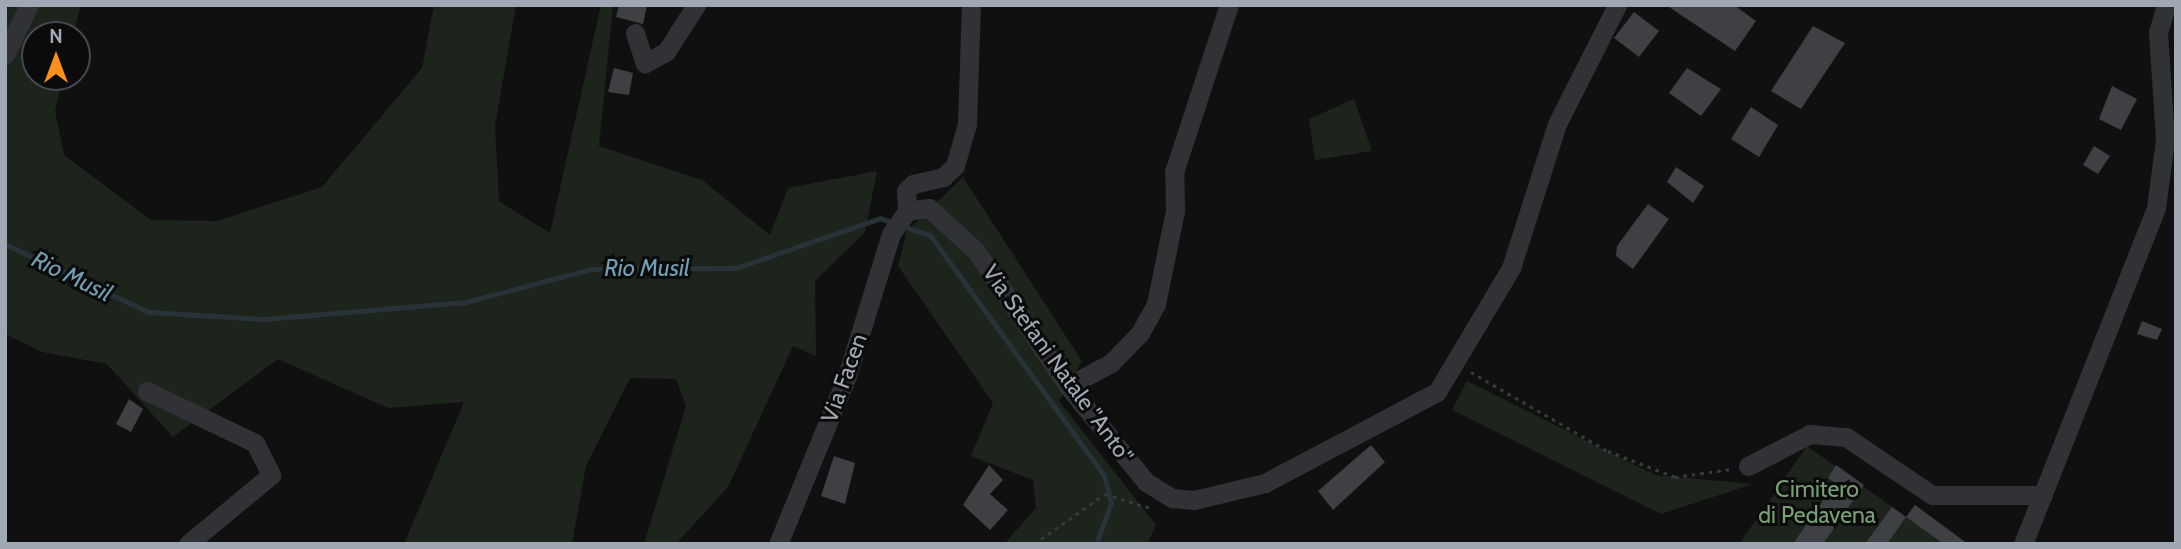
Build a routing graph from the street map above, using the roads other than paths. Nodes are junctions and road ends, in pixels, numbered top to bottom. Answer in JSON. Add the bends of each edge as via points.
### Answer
{"nodes":[{"id":1,"x":29,"y":5,"type":"edge"},
{"id":2,"x":696,"y":5,"type":"edge"},
{"id":3,"x":971,"y":5,"type":"edge"},
{"id":4,"x":1229,"y":5,"type":"edge"},
{"id":5,"x":1617,"y":5,"type":"edge"},
{"id":6,"x":2166,"y":5,"type":"edge"},
{"id":7,"x":635,"y":33,"type":"dead end"},
{"id":8,"x":5,"y":55,"type":"edge"},
{"id":9,"x":2170,"y":141,"type":"edge"},
{"id":10,"x":907,"y":211,"type":"junction"},
{"id":11,"x":1068,"y":386,"type":"junction"},
{"id":12,"x":147,"y":391,"type":"dead end"},
{"id":13,"x":1748,"y":466,"type":"road end"},
{"id":14,"x":2043,"y":495,"type":"junction"},
{"id":15,"x":188,"y":544,"type":"edge"},
{"id":16,"x":779,"y":544,"type":"edge"},
{"id":17,"x":2023,"y":544,"type":"edge"}],
"edges":[{"from":1,"to":8,"type":"street"},
{"from":2,"to":7,"type":"street","via":[[666,52],[645,63]]},
{"from":3,"to":10,"type":"street","name":"Via Facen","via":[[967,124],[955,166],[943,177],[913,184],[906,191]]},
{"from":4,"to":11,"type":"street","via":[[1174,172],[1175,211],[1156,304],[1140,333],[1111,363]]},
{"from":5,"to":11,"type":"street","name":"Via Stefani Natale \"Anto\"","via":[[1558,124],[1511,268],[1437,392],[1265,483],[1194,500],[1172,498],[1146,482]]},
{"from":6,"to":9,"type":"street","via":[[2158,50]]},
{"from":9,"to":14,"type":"street","via":[[2148,234]]},
{"from":10,"to":11,"type":"street","name":"Via Stefani Natale \"Anto\"","via":[[929,208],[976,251]]},
{"from":10,"to":16,"type":"street","name":"Via Facen","via":[[891,234],[847,376]]},
{"from":12,"to":15,"type":"street","via":[[255,443],[271,475]]},
{"from":13,"to":14,"type":"street","via":[[1810,433],[1846,437],[1932,495]]},
{"from":14,"to":17,"type":"street"}]}
